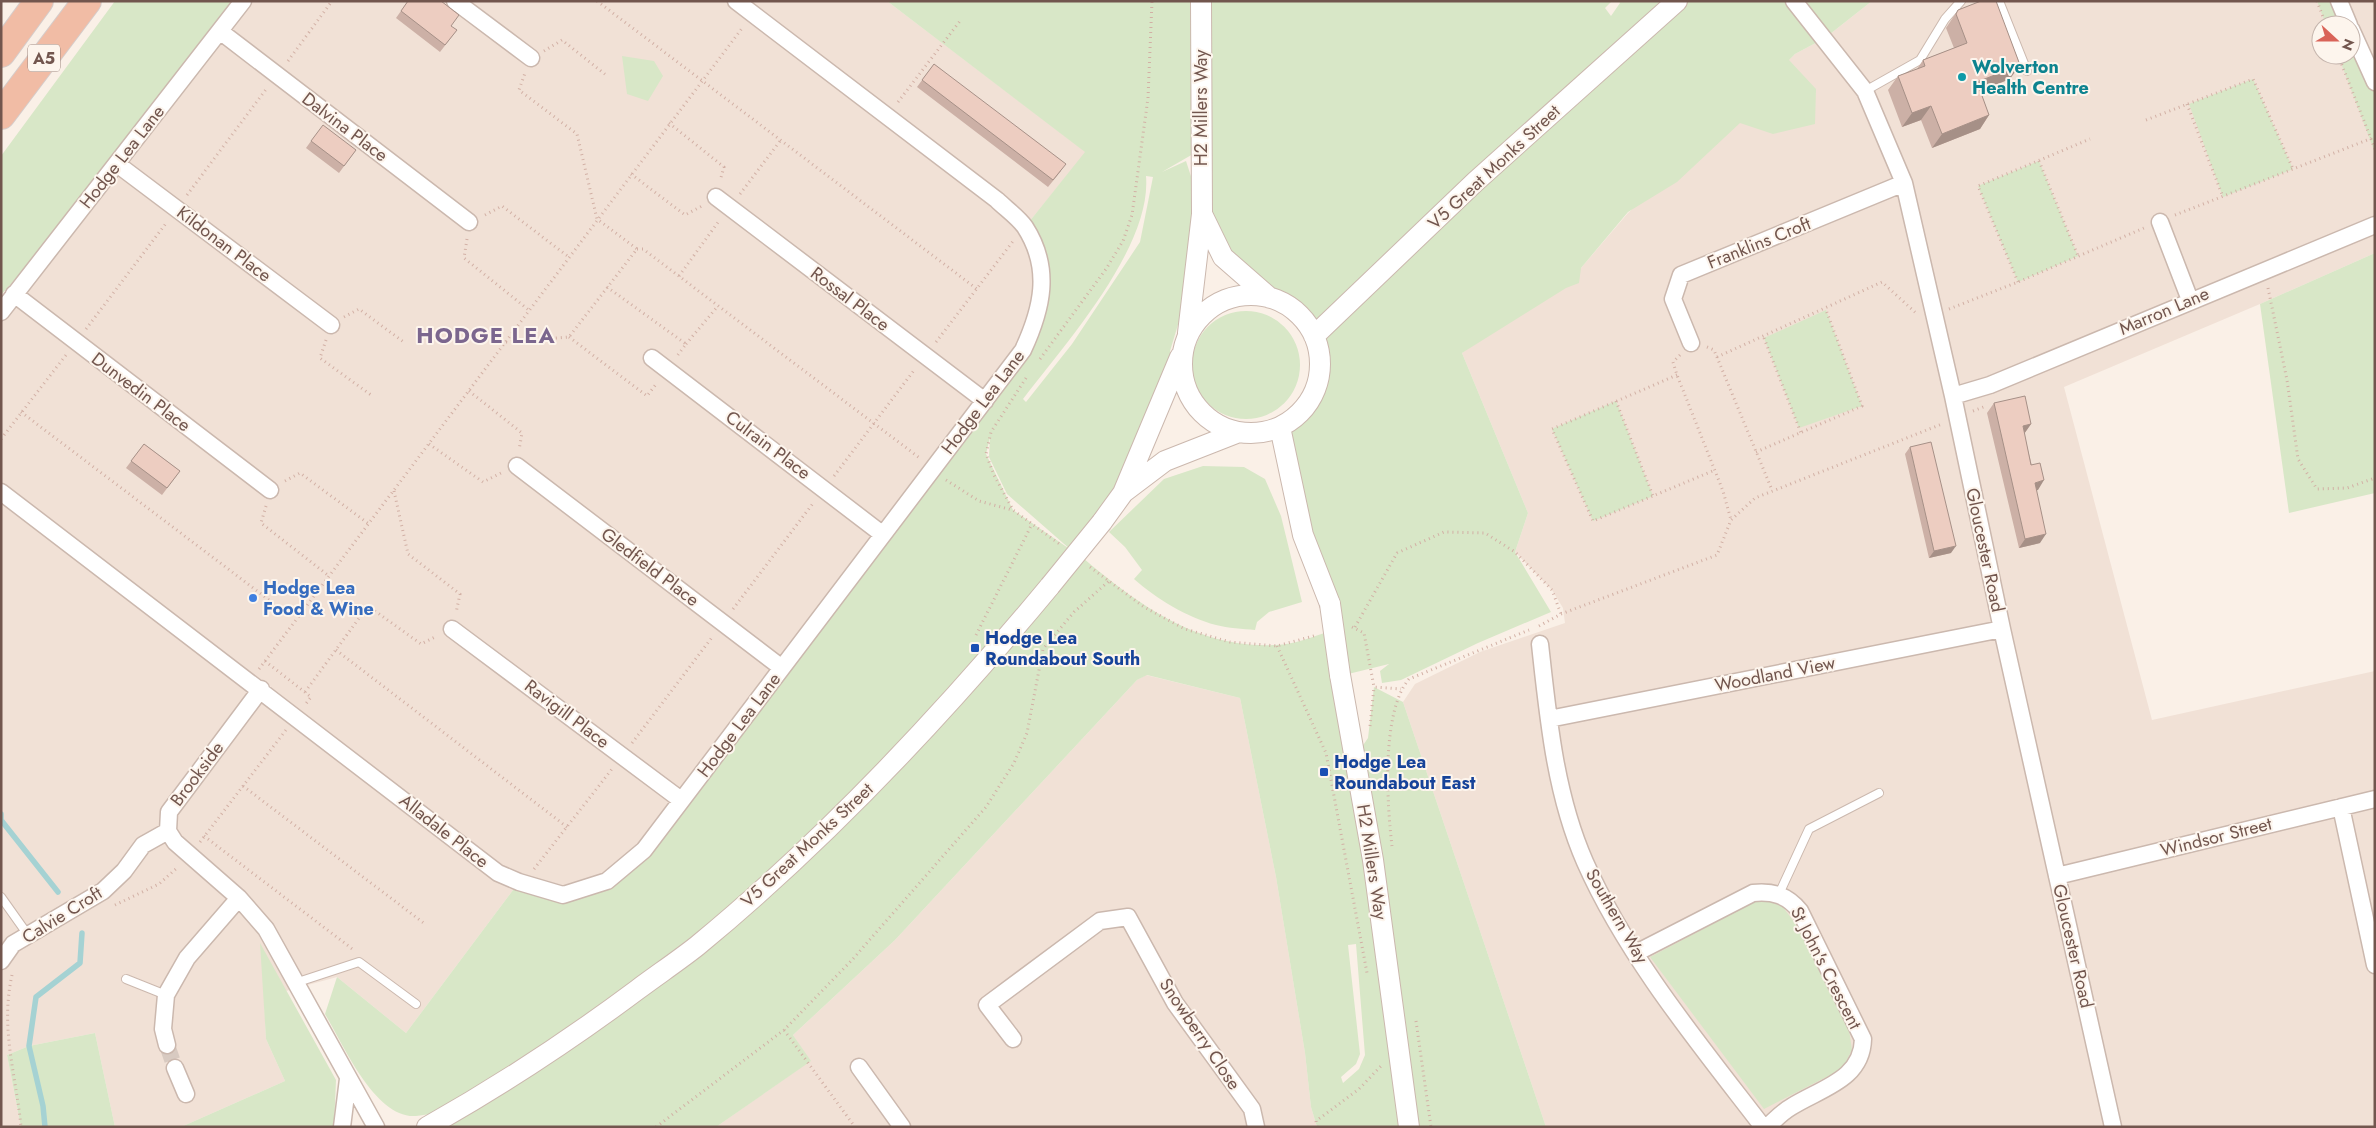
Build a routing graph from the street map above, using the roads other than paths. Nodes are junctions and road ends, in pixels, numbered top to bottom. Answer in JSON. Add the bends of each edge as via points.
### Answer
{"nodes":[{"id":1,"x":39,"y":1,"type":"edge"},
{"id":2,"x":87,"y":1,"type":"edge"},
{"id":3,"x":243,"y":1,"type":"edge"},
{"id":4,"x":455,"y":1,"type":"edge"},
{"id":5,"x":736,"y":1,"type":"edge"},
{"id":6,"x":1201,"y":1,"type":"edge"},
{"id":7,"x":1677,"y":1,"type":"edge"},
{"id":8,"x":1794,"y":1,"type":"edge"},
{"id":9,"x":1961,"y":1,"type":"edge"},
{"id":10,"x":1999,"y":1,"type":"edge"},
{"id":11,"x":2338,"y":1,"type":"edge"},
{"id":12,"x":2344,"y":15,"type":"edge"},
{"id":13,"x":221,"y":32,"type":"junction"},
{"id":14,"x":2361,"y":51,"type":"edge"},
{"id":15,"x":1,"y":53,"type":"edge"},
{"id":16,"x":531,"y":58,"type":"road end"},
{"id":17,"x":2027,"y":71,"type":"dead end"},
{"id":18,"x":2375,"y":82,"type":"edge"},
{"id":19,"x":1864,"y":91,"type":"junction"},
{"id":20,"x":1,"y":115,"type":"edge"},
{"id":21,"x":117,"y":164,"type":"junction"},
{"id":22,"x":1904,"y":183,"type":"junction"},
{"id":23,"x":716,"y":197,"type":"road end"},
{"id":24,"x":1202,"y":214,"type":"junction"},
{"id":25,"x":470,"y":222,"type":"road end"},
{"id":26,"x":2160,"y":222,"type":"road end"},
{"id":27,"x":2375,"y":225,"type":"edge"},
{"id":28,"x":14,"y":294,"type":"junction"},
{"id":29,"x":1270,"y":298,"type":"junction"},
{"id":30,"x":2190,"y":300,"type":"junction"},
{"id":31,"x":1,"y":312,"type":"edge"},
{"id":32,"x":331,"y":325,"type":"road end"},
{"id":33,"x":1314,"y":336,"type":"junction"},
{"id":34,"x":1691,"y":343,"type":"road end"},
{"id":35,"x":1185,"y":344,"type":"junction"},
{"id":36,"x":652,"y":358,"type":"dead end"},
{"id":37,"x":1953,"y":396,"type":"junction"},
{"id":38,"x":985,"y":401,"type":"junction"},
{"id":39,"x":1280,"y":426,"type":"junction"},
{"id":40,"x":1239,"y":432,"type":"junction"},
{"id":41,"x":517,"y":466,"type":"road end"},
{"id":42,"x":270,"y":490,"type":"road end"},
{"id":43,"x":1,"y":492,"type":"edge"},
{"id":44,"x":1123,"y":493,"type":"junction"},
{"id":45,"x":882,"y":534,"type":"junction"},
{"id":46,"x":452,"y":628,"type":"road end"},
{"id":47,"x":2002,"y":629,"type":"junction"},
{"id":48,"x":1540,"y":644,"type":"dead end"},
{"id":49,"x":782,"y":668,"type":"junction"},
{"id":50,"x":255,"y":685,"type":"junction"},
{"id":51,"x":1548,"y":719,"type":"junction"},
{"id":52,"x":1879,"y":794,"type":"dead end"},
{"id":53,"x":2375,"y":799,"type":"edge"},
{"id":54,"x":681,"y":800,"type":"junction"},
{"id":55,"x":2341,"y":807,"type":"junction"},
{"id":56,"x":168,"y":831,"type":"junction"},
{"id":57,"x":644,"y":850,"type":"joint"},
{"id":58,"x":2057,"y":876,"type":"junction"},
{"id":59,"x":1779,"y":894,"type":"junction"},
{"id":60,"x":1,"y":897,"type":"edge"},
{"id":61,"x":239,"y":898,"type":"junction"},
{"id":62,"x":28,"y":936,"type":"junction"},
{"id":63,"x":1636,"y":953,"type":"junction"},
{"id":64,"x":8,"y":964,"type":"edge"},
{"id":65,"x":2375,"y":965,"type":"edge"},
{"id":66,"x":126,"y":979,"type":"dead end"},
{"id":67,"x":295,"y":983,"type":"junction"},
{"id":68,"x":166,"y":995,"type":"junction"},
{"id":69,"x":416,"y":1004,"type":"dead end"},
{"id":70,"x":1013,"y":1039,"type":"dead end"},
{"id":71,"x":167,"y":1045,"type":"tunnel mouth"},
{"id":72,"x":859,"y":1067,"type":"dead end"},
{"id":73,"x":175,"y":1068,"type":"tunnel mouth"},
{"id":74,"x":348,"y":1079,"type":"junction"},
{"id":75,"x":186,"y":1094,"type":"dead end"},
{"id":76,"x":342,"y":1127,"type":"edge"},
{"id":77,"x":376,"y":1127,"type":"edge"},
{"id":78,"x":427,"y":1127,"type":"edge"},
{"id":79,"x":902,"y":1127,"type":"edge"},
{"id":80,"x":1256,"y":1127,"type":"edge"},
{"id":81,"x":1409,"y":1127,"type":"edge"},
{"id":82,"x":1763,"y":1127,"type":"edge"},
{"id":83,"x":1767,"y":1127,"type":"edge"},
{"id":84,"x":2113,"y":1127,"type":"edge"}],
"edges":[{"from":1,"to":15,"type":"highway","number":"A5"},
{"from":2,"to":20,"type":"highway","number":"A5"},
{"from":3,"to":13,"type":"street","name":"Hodge Lea Lane"},
{"from":4,"to":16,"type":"street"},
{"from":5,"to":38,"type":"street","name":"Hodge Lea Lane","via":[[997,200],[1025,227],[1037,255],[1042,278],[1037,320],[1023,350]]},
{"from":6,"to":24,"type":"street","name":"H2 Millers Way"},
{"from":7,"to":33,"type":"street","name":"V5 Great Monks Street","via":[[1475,182]]},
{"from":8,"to":19,"type":"street","name":"Gloucester Road"},
{"from":9,"to":19,"type":"lane","via":[[1920,60]]},
{"from":10,"to":17,"type":"lane"},
{"from":11,"to":12,"type":"street"},
{"from":13,"to":21,"type":"street","name":"Hodge Lea Lane"},
{"from":13,"to":25,"type":"street","name":"Dalvina Place"},
{"from":14,"to":18,"type":"street"},
{"from":19,"to":22,"type":"street","name":"Gloucester Road"},
{"from":21,"to":28,"type":"street","name":"Hodge Lea Lane"},
{"from":21,"to":32,"type":"street","name":"Kildonan Place"},
{"from":22,"to":34,"type":"street","name":"Franklins Croft","via":[[1681,275],[1673,299]]},
{"from":22,"to":37,"type":"street","name":"Gloucester Road"},
{"from":23,"to":38,"type":"street","name":"Rossal Place"},
{"from":24,"to":29,"type":"street","name":"H2 Millers Way","via":[[1223,257]]},
{"from":24,"to":35,"type":"street","name":"H2 Millers Way"},
{"from":26,"to":30,"type":"street"},
{"from":27,"to":30,"type":"street","name":"Marron Lane"},
{"from":28,"to":31,"type":"street","name":"Hodge Lea Lane"},
{"from":28,"to":42,"type":"street","name":"Dunvedin Place"},
{"from":29,"to":33,"type":"street","via":[[1299,315]]},
{"from":29,"to":35,"type":"street","via":[[1241,296],[1215,305],[1194,325]]},
{"from":30,"to":37,"type":"street","name":"Marron Lane","via":[[1990,385]]},
{"from":33,"to":39,"type":"street","via":[[1319,369],[1316,385],[1304,408]]},
{"from":35,"to":40,"type":"street","via":[[1182,366],[1190,396],[1198,409],[1224,428]]},
{"from":35,"to":44,"type":"street","name":"V5 Great Monks Street"},
{"from":36,"to":45,"type":"street","name":"Culrain Place"},
{"from":37,"to":47,"type":"street","name":"Gloucester Road"},
{"from":38,"to":45,"type":"street","name":"Hodge Lea Lane"},
{"from":39,"to":40,"type":"street","via":[[1260,432]]},
{"from":39,"to":81,"type":"street","name":"H2 Millers Way","bridge":true,"via":[[1302,535],[1330,604],[1373,860]]},
{"from":40,"to":44,"type":"street","name":"V5 Great Monks Street","via":[[1164,461]]},
{"from":41,"to":49,"type":"street","name":"Gledfield Place"},
{"from":43,"to":50,"type":"street"},
{"from":44,"to":78,"type":"street","name":"V5 Great Monks Street","bridge":true,"via":[[990,658],[895,762],[828,829],[704,940],[588,1026]]},
{"from":45,"to":49,"type":"street","name":"Hodge Lea Lane"},
{"from":46,"to":54,"type":"street","name":"Ravigill Place"},
{"from":47,"to":51,"type":"street","name":"Woodland View"},
{"from":47,"to":58,"type":"street","name":"Gloucester Road"},
{"from":48,"to":51,"type":"street","name":"Southern Way"},
{"from":49,"to":54,"type":"street","name":"Hodge Lea Lane"},
{"from":50,"to":56,"type":"street","name":"Brookside","via":[[169,812]]},
{"from":50,"to":57,"type":"street","name":"Alladale Place","via":[[498,873],[563,895],[607,881]]},
{"from":51,"to":63,"type":"street","name":"Southern Way","via":[[1560,785],[1585,861],[1615,921]]},
{"from":52,"to":59,"type":"lane","via":[[1809,829]]},
{"from":53,"to":55,"type":"street","name":"Windsor Street"},
{"from":54,"to":57,"type":"street","name":"Hodge Lea Lane"},
{"from":55,"to":58,"type":"street","name":"Windsor Street"},
{"from":55,"to":65,"type":"street"},
{"from":56,"to":61,"type":"street","name":"Brookside","via":[[175,842]]},
{"from":56,"to":62,"type":"street","name":"Calvie Croft","via":[[143,845],[124,871],[103,891]]},
{"from":58,"to":84,"type":"street","name":"Gloucester Road"},
{"from":59,"to":63,"type":"street","name":"St John's Crescent","via":[[1753,893]]},
{"from":59,"to":83,"type":"street","name":"St John's Crescent","via":[[1800,910],[1863,1039],[1863,1052],[1845,1077],[1789,1108]]},
{"from":60,"to":62,"type":"lane"},
{"from":61,"to":67,"type":"street","name":"Brookside","via":[[266,930]]},
{"from":61,"to":68,"type":"street","via":[[187,958]]},
{"from":62,"to":64,"type":"street","name":"Calvie Croft","via":[[13,944]]},
{"from":63,"to":82,"type":"street","name":"Southern Way"},
{"from":66,"to":68,"type":"lane"},
{"from":67,"to":69,"type":"lane","via":[[359,962]]},
{"from":67,"to":74,"type":"street","name":"Brookside"},
{"from":68,"to":71,"type":"street","via":[[163,1029]]},
{"from":70,"to":80,"type":"street","name":"Snowberry Close","via":[[986,1005],[1100,921],[1128,917],[1175,1003],[1252,1109]]},
{"from":72,"to":79,"type":"street"},
{"from":73,"to":75,"type":"street"},
{"from":74,"to":76,"type":"street"},
{"from":74,"to":77,"type":"street","name":"Brookside"}]}
